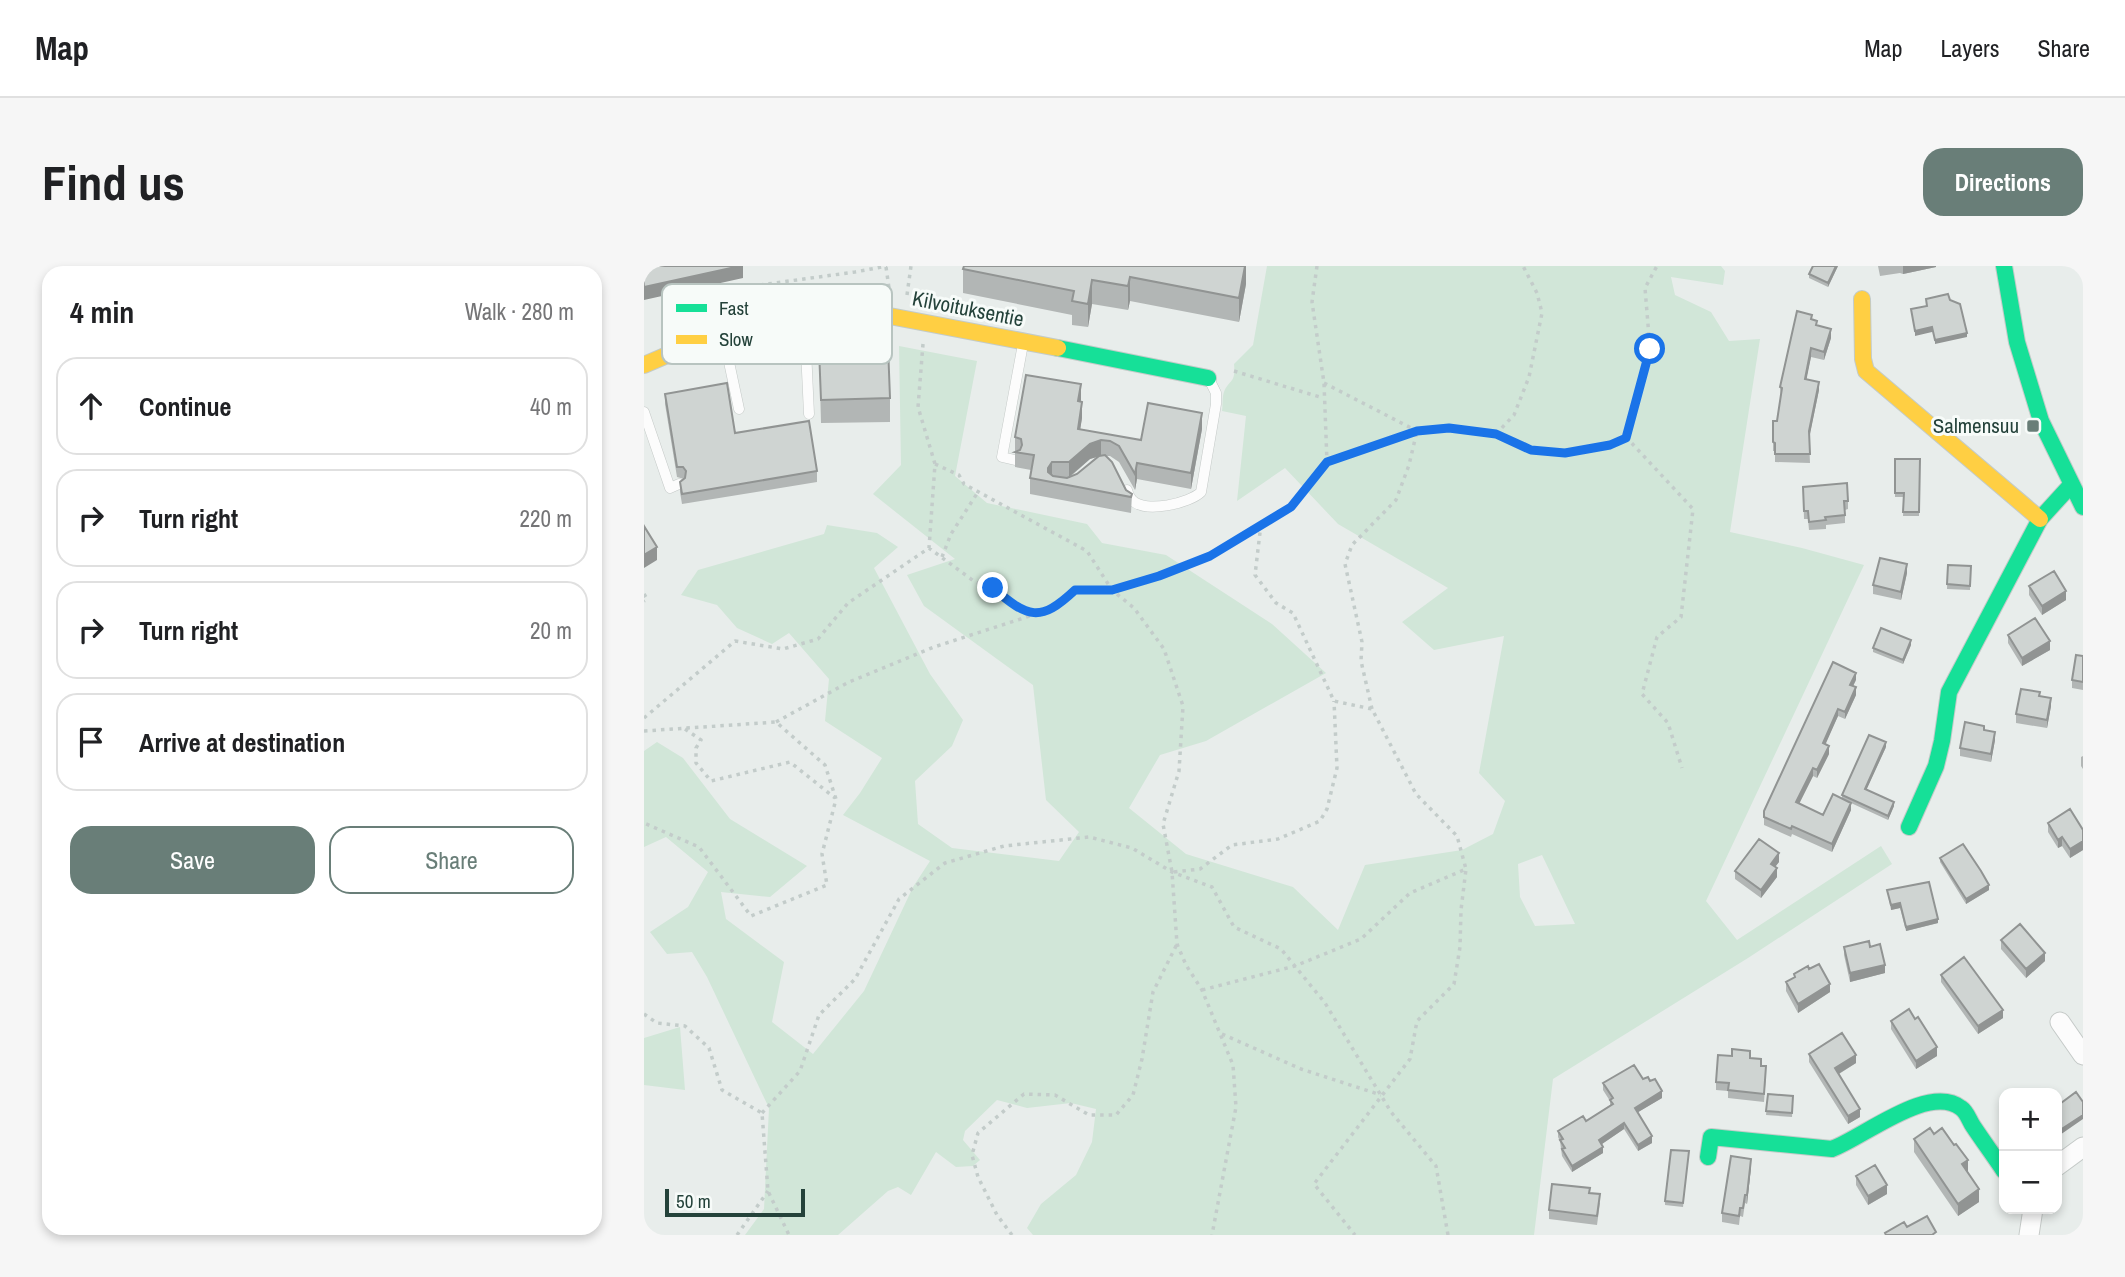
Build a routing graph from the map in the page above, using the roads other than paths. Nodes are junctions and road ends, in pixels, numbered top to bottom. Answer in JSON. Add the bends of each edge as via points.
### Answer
{"nodes":[{"id":1,"x":2004,"y":266,"type":"edge"},
{"id":2,"x":1862,"y":299,"type":"dead end"},
{"id":3,"x":892,"y":316,"type":"edge"},
{"id":4,"x":1023,"y":341,"type":"junction"},
{"id":5,"x":662,"y":357,"type":"edge"},
{"id":6,"x":730,"y":364,"type":"edge"},
{"id":7,"x":807,"y":364,"type":"edge"},
{"id":8,"x":644,"y":365,"type":"edge"},
{"id":9,"x":1208,"y":378,"type":"joint"},
{"id":10,"x":739,"y":409,"type":"dead end"},
{"id":11,"x":644,"y":412,"type":"edge"},
{"id":12,"x":809,"y":414,"type":"dead end"},
{"id":13,"x":1015,"y":460,"type":"edge"},
{"id":14,"x":1121,"y":480,"type":"edge"},
{"id":15,"x":679,"y":485,"type":"edge"},
{"id":16,"x":2071,"y":485,"type":"junction"},
{"id":17,"x":2083,"y":507,"type":"edge"},
{"id":18,"x":2040,"y":519,"type":"junction"},
{"id":19,"x":1909,"y":827,"type":"dead end"},
{"id":20,"x":2060,"y":1022,"type":"dead end"},
{"id":21,"x":2083,"y":1055,"type":"edge"},
{"id":22,"x":2083,"y":1147,"type":"edge"},
{"id":23,"x":1708,"y":1157,"type":"dead end"},
{"id":24,"x":2062,"y":1162,"type":"edge"},
{"id":25,"x":1999,"y":1164,"type":"edge"},
{"id":26,"x":2032,"y":1214,"type":"edge"},
{"id":27,"x":2029,"y":1235,"type":"edge"}],
"edges":[{"from":1,"to":16,"type":"street","via":[[2017,342],[2041,421]]},
{"from":2,"to":18,"type":"street","via":[[1866,371]]},
{"from":3,"to":4,"type":"street","name":"Kilvoituksentie"},
{"from":4,"to":9,"type":"street","name":"Kilvoituksentie"},
{"from":4,"to":13,"type":"lane","via":[[1002,457]]},
{"from":5,"to":8,"type":"street","name":"Kilvoituksentie"},
{"from":6,"to":10,"type":"lane"},
{"from":7,"to":12,"type":"lane"},
{"from":9,"to":14,"type":"lane","via":[[1216,404],[1201,492],[1165,506],[1144,506],[1133,502]]},
{"from":11,"to":15,"type":"lane","via":[[670,488]]},
{"from":16,"to":17,"type":"street"},
{"from":16,"to":18,"type":"street"},
{"from":18,"to":19,"type":"street","via":[[1949,692],[1940,754]]},
{"from":20,"to":21,"type":"street"},
{"from":22,"to":24,"type":"street"},
{"from":23,"to":25,"type":"street","via":[[1711,1137],[1832,1149],[1846,1146],[1933,1100],[1960,1107]]},
{"from":26,"to":27,"type":"street"}]}
